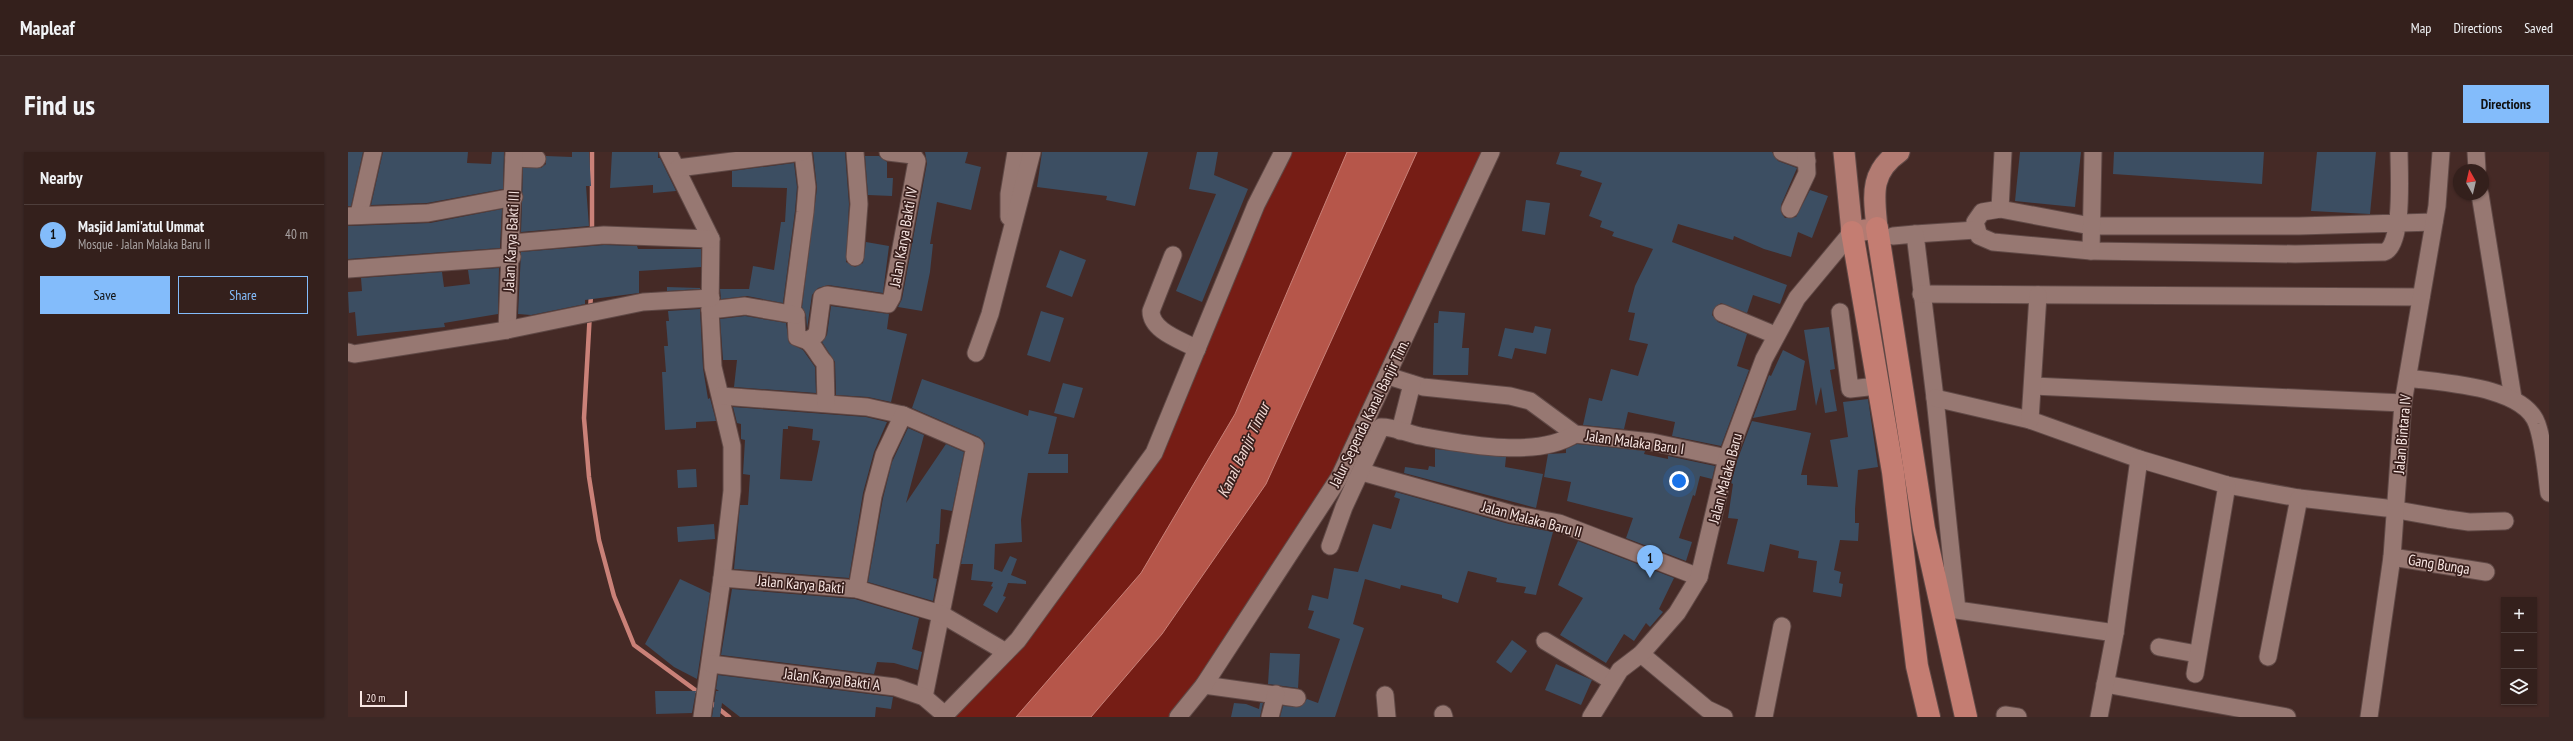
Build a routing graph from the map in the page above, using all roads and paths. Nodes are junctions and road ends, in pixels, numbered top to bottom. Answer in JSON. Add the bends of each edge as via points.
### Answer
{"nodes":[{"id":1,"x":373,"y":152,"type":"edge"},
{"id":2,"x":668,"y":152,"type":"edge"},
{"id":3,"x":803,"y":152,"type":"edge"},
{"id":4,"x":855,"y":152,"type":"edge"},
{"id":5,"x":888,"y":152,"type":"edge"},
{"id":6,"x":1016,"y":152,"type":"edge"},
{"id":7,"x":1032,"y":152,"type":"edge"},
{"id":8,"x":1283,"y":152,"type":"edge"},
{"id":9,"x":1491,"y":152,"type":"edge"},
{"id":10,"x":1782,"y":152,"type":"edge"},
{"id":11,"x":1844,"y":152,"type":"edge"},
{"id":12,"x":2003,"y":152,"type":"edge"},
{"id":13,"x":2093,"y":152,"type":"edge"},
{"id":14,"x":2399,"y":152,"type":"edge"},
{"id":15,"x":2441,"y":152,"type":"edge"},
{"id":16,"x":2476,"y":152,"type":"edge"},
{"id":17,"x":1887,"y":154,"type":"edge"},
{"id":18,"x":514,"y":155,"type":"edge"},
{"id":19,"x":1806,"y":156,"type":"edge"},
{"id":20,"x":537,"y":159,"type":"dead end"},
{"id":21,"x":2477,"y":164,"type":"edge"},
{"id":22,"x":678,"y":168,"type":"junction"},
{"id":23,"x":514,"y":198,"type":"junction"},
{"id":24,"x":2481,"y":200,"type":"edge"},
{"id":25,"x":1790,"y":209,"type":"dead end"},
{"id":26,"x":2000,"y":209,"type":"junction"},
{"id":27,"x":354,"y":215,"type":"edge"},
{"id":28,"x":2399,"y":221,"type":"junction"},
{"id":29,"x":2434,"y":222,"type":"junction"},
{"id":30,"x":2091,"y":226,"type":"junction"},
{"id":31,"x":2299,"y":226,"type":"junction"},
{"id":32,"x":1976,"y":230,"type":"junction"},
{"id":33,"x":1852,"y":232,"type":"junction"},
{"id":34,"x":1885,"y":232,"type":"junction"},
{"id":35,"x":1915,"y":234,"type":"junction"},
{"id":36,"x":1010,"y":238,"type":"junction"},
{"id":37,"x":711,"y":239,"type":"junction"},
{"id":38,"x":512,"y":250,"type":"junction"},
{"id":39,"x":2091,"y":251,"type":"junction"},
{"id":40,"x":2295,"y":254,"type":"junction"},
{"id":41,"x":1173,"y":255,"type":"dead end"},
{"id":42,"x":855,"y":257,"type":"dead end"},
{"id":43,"x":348,"y":269,"type":"edge"},
{"id":44,"x":1921,"y":294,"type":"junction"},
{"id":45,"x":2038,"y":295,"type":"junction"},
{"id":46,"x":2421,"y":297,"type":"junction"},
{"id":47,"x":710,"y":304,"type":"junction"},
{"id":48,"x":1840,"y":312,"type":"dead end"},
{"id":49,"x":1722,"y":313,"type":"dead end"},
{"id":50,"x":796,"y":315,"type":"junction"},
{"id":51,"x":507,"y":330,"type":"junction"},
{"id":52,"x":1775,"y":335,"type":"junction"},
{"id":53,"x":808,"y":341,"type":"junction"},
{"id":54,"x":1197,"y":349,"type":"junction"},
{"id":55,"x":348,"y":352,"type":"edge"},
{"id":56,"x":976,"y":353,"type":"dead end"},
{"id":57,"x":1388,"y":376,"type":"junction"},
{"id":58,"x":2408,"y":378,"type":"junction"},
{"id":59,"x":1412,"y":384,"type":"junction"},
{"id":60,"x":1877,"y":386,"type":"junction"},
{"id":61,"x":2033,"y":386,"type":"junction"},
{"id":62,"x":721,"y":396,"type":"junction"},
{"id":63,"x":1936,"y":398,"type":"junction"},
{"id":64,"x":2513,"y":398,"type":"junction"},
{"id":65,"x":826,"y":403,"type":"junction"},
{"id":66,"x":2403,"y":403,"type":"junction"},
{"id":67,"x":903,"y":415,"type":"junction"},
{"id":68,"x":2030,"y":420,"type":"junction"},
{"id":69,"x":1400,"y":431,"type":"junction"},
{"id":70,"x":1575,"y":434,"type":"junction"},
{"id":71,"x":1727,"y":458,"type":"junction"},
{"id":72,"x":2139,"y":459,"type":"junction"},
{"id":73,"x":1362,"y":472,"type":"junction"},
{"id":74,"x":2227,"y":485,"type":"junction"},
{"id":75,"x":2549,"y":493,"type":"edge"},
{"id":76,"x":2299,"y":498,"type":"junction"},
{"id":77,"x":2396,"y":510,"type":"junction"},
{"id":78,"x":2505,"y":521,"type":"dead end"},
{"id":79,"x":1330,"y":546,"type":"dead end"},
{"id":80,"x":2392,"y":557,"type":"junction"},
{"id":81,"x":2486,"y":572,"type":"dead end"},
{"id":82,"x":1699,"y":577,"type":"junction"},
{"id":83,"x":722,"y":578,"type":"junction"},
{"id":84,"x":857,"y":589,"type":"junction"},
{"id":85,"x":941,"y":614,"type":"junction"},
{"id":86,"x":1782,"y":626,"type":"dead end"},
{"id":87,"x":2115,"y":633,"type":"junction"},
{"id":88,"x":1545,"y":641,"type":"dead end"},
{"id":89,"x":2159,"y":647,"type":"dead end"},
{"id":90,"x":1006,"y":652,"type":"junction"},
{"id":91,"x":1641,"y":654,"type":"junction"},
{"id":92,"x":2197,"y":654,"type":"junction"},
{"id":93,"x":2268,"y":657,"type":"dead end"},
{"id":94,"x":711,"y":664,"type":"junction"},
{"id":95,"x":2195,"y":674,"type":"dead end"},
{"id":96,"x":1612,"y":681,"type":"junction"},
{"id":97,"x":2105,"y":684,"type":"junction"},
{"id":98,"x":1204,"y":685,"type":"junction"},
{"id":99,"x":1276,"y":694,"type":"junction"},
{"id":100,"x":1385,"y":695,"type":"dead end"},
{"id":101,"x":924,"y":697,"type":"junction"},
{"id":102,"x":1297,"y":698,"type":"dead end"},
{"id":103,"x":1705,"y":713,"type":"edge"},
{"id":104,"x":702,"y":716,"type":"edge"},
{"id":105,"x":944,"y":716,"type":"edge"},
{"id":106,"x":1178,"y":717,"type":"edge"},
{"id":107,"x":1270,"y":717,"type":"edge"},
{"id":108,"x":1387,"y":717,"type":"edge"},
{"id":109,"x":1591,"y":717,"type":"edge"},
{"id":110,"x":1724,"y":717,"type":"edge"},
{"id":111,"x":1764,"y":717,"type":"edge"},
{"id":112,"x":1928,"y":717,"type":"edge"},
{"id":113,"x":1966,"y":717,"type":"edge"},
{"id":114,"x":2100,"y":717,"type":"edge"},
{"id":115,"x":2287,"y":717,"type":"edge"},
{"id":116,"x":2369,"y":717,"type":"edge"}],
"edges":[{"from":1,"to":27,"type":"street"},
{"from":2,"to":22,"type":"street"},
{"from":3,"to":22,"type":"street"},
{"from":3,"to":50,"type":"street","via":[[807,187],[792,310]]},
{"from":4,"to":42,"type":"street","via":[[859,204]]},
{"from":5,"to":53,"type":"street","name":"Jalan Karya Bakti IV","via":[[913,155],[917,161],[890,302],[888,304],[824,296],[821,300],[817,334]]},
{"from":6,"to":36,"type":"street","via":[[1008,208]]},
{"from":7,"to":36,"type":"street"},
{"from":8,"to":54,"type":"street","via":[[1256,204]]},
{"from":9,"to":57,"type":"street","name":"Jalur Sependa Kanal Banjir Tim."},
{"from":10,"to":19,"type":"street"},
{"from":11,"to":33,"type":"main road"},
{"from":12,"to":26,"type":"street"},
{"from":13,"to":30,"type":"street"},
{"from":14,"to":28,"type":"street"},
{"from":15,"to":29,"type":"street","name":"Jalan Bintara IV"},
{"from":16,"to":21,"type":"street"},
{"from":17,"to":34,"type":"main road","via":[[1875,185]]},
{"from":18,"to":20,"type":"street"},
{"from":18,"to":23,"type":"street","name":"Jalan Karya Bakti III"},
{"from":19,"to":25,"type":"street","via":[[1807,173]]},
{"from":22,"to":37,"type":"street"},
{"from":23,"to":27,"type":"street","via":[[428,213]]},
{"from":23,"to":38,"type":"street","name":"Jalan Karya Bakti III"},
{"from":24,"to":64,"type":"street"},
{"from":26,"to":30,"type":"street"},
{"from":26,"to":32,"type":"street","via":[[1982,212],[1975,222]]},
{"from":28,"to":29,"type":"street"},
{"from":28,"to":31,"type":"street"},
{"from":28,"to":40,"type":"street","via":[[2392,246],[2388,251]]},
{"from":29,"to":46,"type":"street","name":"Jalan Bintara IV"},
{"from":30,"to":31,"type":"street"},
{"from":30,"to":39,"type":"street"},
{"from":31,"to":40,"type":"street"},
{"from":32,"to":35,"type":"street"},
{"from":32,"to":39,"type":"street","via":[[1979,236],[1993,242]]},
{"from":33,"to":34,"type":"main road"},
{"from":33,"to":52,"type":"street","name":"Jalan Malaka Baru","via":[[1797,298]]},
{"from":33,"to":60,"type":"highway"},
{"from":34,"to":35,"type":"street"},
{"from":34,"to":113,"type":"highway","via":[[1924,529]]},
{"from":35,"to":44,"type":"street"},
{"from":36,"to":56,"type":"street","via":[[990,314]]},
{"from":37,"to":38,"type":"street","via":[[604,235]]},
{"from":37,"to":47,"type":"street"},
{"from":38,"to":43,"type":"street"},
{"from":38,"to":51,"type":"street","name":"Jalan Karya Bakti III"},
{"from":39,"to":40,"type":"street"},
{"from":41,"to":54,"type":"street","via":[[1151,311],[1151,319],[1156,326]]},
{"from":44,"to":45,"type":"street"},
{"from":44,"to":63,"type":"street"},
{"from":45,"to":46,"type":"street"},
{"from":45,"to":61,"type":"street"},
{"from":46,"to":58,"type":"street","name":"Jalan Bintara IV"},
{"from":47,"to":50,"type":"street","via":[[745,306]]},
{"from":47,"to":51,"type":"street","via":[[660,300]]},
{"from":47,"to":62,"type":"street","via":[[713,367]]},
{"from":48,"to":60,"type":"street","via":[[1850,390]]},
{"from":49,"to":52,"type":"street"},
{"from":50,"to":53,"type":"street","via":[[797,337]]},
{"from":51,"to":55,"type":"street","via":[[354,354]]},
{"from":52,"to":71,"type":"street","name":"Jalan Malaka Baru"},
{"from":53,"to":65,"type":"street","via":[[817,349],[819,357],[825,363]]},
{"from":54,"to":90,"type":"street","via":[[1154,453],[1018,640]]},
{"from":57,"to":59,"type":"street","name":"Jalan Malaka Baru I"},
{"from":57,"to":98,"type":"street","name":"Jalur Sependa Kanal Banjir Tim.","via":[[1339,478]]},
{"from":58,"to":64,"type":"street","via":[[2467,386]]},
{"from":58,"to":66,"type":"street","name":"Jalan Bintara IV"},
{"from":59,"to":69,"type":"street"},
{"from":59,"to":70,"type":"street","name":"Jalan Malaka Baru I","via":[[1423,388],[1510,396],[1530,401]]},
{"from":60,"to":112,"type":"highway","via":[[1893,472],[1917,666]]},
{"from":61,"to":66,"type":"street"},
{"from":61,"to":68,"type":"street"},
{"from":62,"to":65,"type":"street"},
{"from":62,"to":83,"type":"street","via":[[732,446],[733,464]]},
{"from":63,"to":68,"type":"street"},
{"from":63,"to":87,"type":"street","via":[[1957,610]]},
{"from":64,"to":75,"type":"street","via":[[2529,410],[2538,424]]},
{"from":65,"to":67,"type":"street"},
{"from":66,"to":77,"type":"street","name":"Jalan Bintara IV"},
{"from":67,"to":84,"type":"street","via":[[884,455],[873,496]]},
{"from":67,"to":85,"type":"street","via":[[975,446]]},
{"from":68,"to":72,"type":"street"},
{"from":69,"to":70,"type":"street","via":[[1462,443],[1525,447],[1557,443]]},
{"from":69,"to":73,"type":"street","via":[[1382,427]]},
{"from":70,"to":71,"type":"street","name":"Jalan Malaka Baru I","via":[[1652,442]]},
{"from":71,"to":82,"type":"street","name":"Jalan Malaka Baru"},
{"from":72,"to":74,"type":"street"},
{"from":72,"to":87,"type":"street"},
{"from":73,"to":79,"type":"street","via":[[1344,507]]},
{"from":73,"to":82,"type":"street","name":"Jalan Malaka Baru II","via":[[1512,514],[1559,523]]},
{"from":74,"to":76,"type":"street"},
{"from":74,"to":92,"type":"street"},
{"from":76,"to":77,"type":"street"},
{"from":76,"to":93,"type":"street"},
{"from":77,"to":78,"type":"street","via":[[2469,522]]},
{"from":77,"to":80,"type":"street","name":"Jalan Bintara IV"},
{"from":80,"to":81,"type":"street","name":"Gang Bunga"},
{"from":80,"to":116,"type":"street","name":"Jalan Bintara IV"},
{"from":82,"to":91,"type":"street","name":"Jalan Malaka Baru","via":[[1677,613]]},
{"from":83,"to":84,"type":"street","name":"Jalan Karya Bakti"},
{"from":83,"to":94,"type":"street"},
{"from":84,"to":85,"type":"street","name":"Jalan Karya Bakti"},
{"from":85,"to":90,"type":"street","name":"Jalan Karya Bakti"},
{"from":85,"to":101,"type":"street"},
{"from":86,"to":111,"type":"street"},
{"from":87,"to":97,"type":"street"},
{"from":88,"to":96,"type":"street"},
{"from":89,"to":92,"type":"street"},
{"from":90,"to":105,"type":"street"},
{"from":91,"to":96,"type":"street","name":"Jalan Malaka Baru","via":[[1620,670]]},
{"from":91,"to":103,"type":"street"},
{"from":92,"to":95,"type":"street"},
{"from":94,"to":101,"type":"street","name":"Jalan Karya Bakti A","via":[[895,686]]},
{"from":94,"to":104,"type":"street"},
{"from":96,"to":109,"type":"street","name":"Jalan Malaka Baru"},
{"from":97,"to":114,"type":"street"},
{"from":97,"to":115,"type":"street"},
{"from":98,"to":99,"type":"street"},
{"from":98,"to":106,"type":"street","name":"Jalur Sependa Kanal Banjir Tim."},
{"from":99,"to":102,"type":"street"},
{"from":99,"to":107,"type":"street"},
{"from":100,"to":108,"type":"street"},
{"from":101,"to":105,"type":"street","name":"Jalan Karya Bakti A"},
{"from":103,"to":110,"type":"street"}]}
